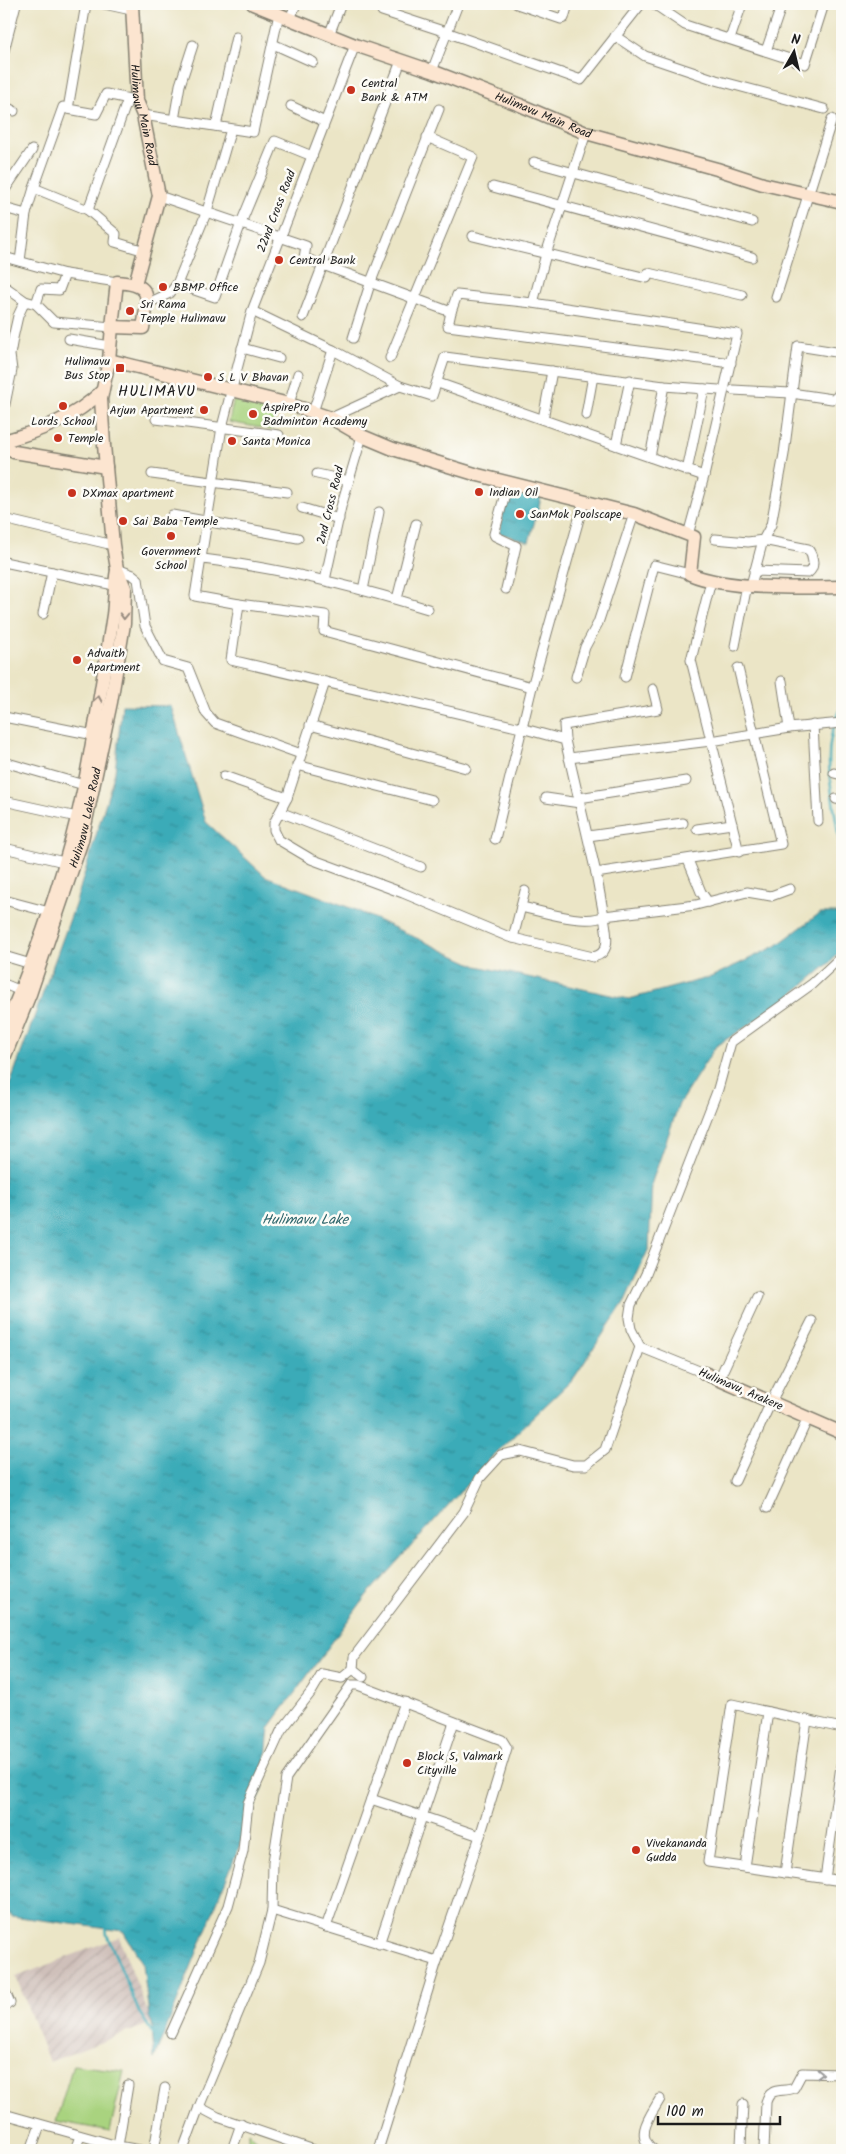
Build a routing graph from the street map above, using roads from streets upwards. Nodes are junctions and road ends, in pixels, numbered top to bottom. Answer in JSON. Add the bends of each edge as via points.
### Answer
{"nodes":[{"id":1,"x":16,"y":4,"type":"edge"},
{"id":2,"x":86,"y":4,"type":"edge"},
{"id":3,"x":104,"y":4,"type":"edge"},
{"id":4,"x":253,"y":4,"type":"edge"},
{"id":5,"x":296,"y":4,"type":"edge"},
{"id":6,"x":342,"y":4,"type":"edge"},
{"id":7,"x":458,"y":4,"type":"edge"},
{"id":8,"x":517,"y":4,"type":"edge"},
{"id":9,"x":568,"y":4,"type":"edge"},
{"id":10,"x":640,"y":4,"type":"edge"},
{"id":11,"x":654,"y":4,"type":"edge"},
{"id":12,"x":742,"y":4,"type":"edge"},
{"id":13,"x":782,"y":4,"type":"edge"},
{"id":14,"x":824,"y":4,"type":"edge"},
{"id":15,"x":132,"y":7,"type":"edge"},
{"id":16,"x":382,"y":11,"type":"dead end"},
{"id":17,"x":285,"y":16,"type":"junction"},
{"id":18,"x":446,"y":32,"type":"junction"},
{"id":19,"x":329,"y":35,"type":"junction"},
{"id":20,"x":615,"y":36,"type":"junction"},
{"id":21,"x":236,"y":37,"type":"dead end"},
{"id":22,"x":730,"y":39,"type":"junction"},
{"id":23,"x":273,"y":44,"type":"junction"},
{"id":24,"x":193,"y":45,"type":"dead end"},
{"id":25,"x":354,"y":45,"type":"junction"},
{"id":26,"x":4,"y":51,"type":"edge"},
{"id":27,"x":766,"y":51,"type":"junction"},
{"id":28,"x":401,"y":61,"type":"junction"},
{"id":29,"x":313,"y":62,"type":"dead end"},
{"id":30,"x":432,"y":72,"type":"junction"},
{"id":31,"x":133,"y":100,"type":"junction"},
{"id":32,"x":4,"y":106,"type":"edge"},
{"id":33,"x":291,"y":106,"type":"dead end"},
{"id":34,"x":68,"y":109,"type":"junction"},
{"id":35,"x":439,"y":109,"type":"dead end"},
{"id":36,"x":824,"y":109,"type":"dead end"},
{"id":37,"x":14,"y":111,"type":"dead end"},
{"id":38,"x":143,"y":115,"type":"junction"},
{"id":39,"x":832,"y":118,"type":"dead end"},
{"id":40,"x":174,"y":120,"type":"junction"},
{"id":41,"x":324,"y":121,"type":"junction"},
{"id":42,"x":216,"y":126,"type":"junction"},
{"id":43,"x":231,"y":128,"type":"junction"},
{"id":44,"x":586,"y":133,"type":"junction"},
{"id":45,"x":427,"y":137,"type":"junction"},
{"id":46,"x":32,"y":150,"type":"dead end"},
{"id":47,"x":312,"y":156,"type":"junction"},
{"id":48,"x":534,"y":162,"type":"dead end"},
{"id":49,"x":572,"y":173,"type":"junction"},
{"id":50,"x":34,"y":188,"type":"junction"},
{"id":51,"x":493,"y":188,"type":"dead end"},
{"id":52,"x":4,"y":190,"type":"edge"},
{"id":53,"x":807,"y":195,"type":"junction"},
{"id":54,"x":160,"y":196,"type":"junction"},
{"id":55,"x":842,"y":202,"type":"edge"},
{"id":56,"x":562,"y":205,"type":"junction"},
{"id":57,"x":4,"y":208,"type":"edge"},
{"id":58,"x":88,"y":210,"type":"junction"},
{"id":59,"x":207,"y":211,"type":"junction"},
{"id":60,"x":26,"y":214,"type":"junction"},
{"id":61,"x":752,"y":222,"type":"dead end"},
{"id":62,"x":241,"y":223,"type":"junction"},
{"id":63,"x":280,"y":236,"type":"junction"},
{"id":64,"x":473,"y":236,"type":"dead end"},
{"id":65,"x":144,"y":251,"type":"junction"},
{"id":66,"x":546,"y":254,"type":"junction"},
{"id":67,"x":4,"y":257,"type":"edge"},
{"id":68,"x":752,"y":257,"type":"dead end"},
{"id":69,"x":20,"y":261,"type":"junction"},
{"id":70,"x":322,"y":265,"type":"junction"},
{"id":71,"x":65,"y":274,"type":"junction"},
{"id":72,"x":116,"y":282,"type":"junction"},
{"id":73,"x":134,"y":284,"type":"junction"},
{"id":74,"x":177,"y":284,"type":"junction"},
{"id":75,"x":370,"y":284,"type":"junction"},
{"id":76,"x":4,"y":286,"type":"edge"},
{"id":77,"x":742,"y":295,"type":"dead end"},
{"id":78,"x":776,"y":297,"type":"dead end"},
{"id":79,"x":414,"y":299,"type":"junction"},
{"id":80,"x":24,"y":301,"type":"junction"},
{"id":81,"x":533,"y":303,"type":"junction"},
{"id":82,"x":36,"y":304,"type":"junction"},
{"id":83,"x":146,"y":304,"type":"junction"},
{"id":84,"x":252,"y":311,"type":"junction"},
{"id":85,"x":451,"y":312,"type":"junction"},
{"id":86,"x":303,"y":317,"type":"dead end"},
{"id":87,"x":112,"y":327,"type":"junction"},
{"id":88,"x":9,"y":337,"type":"edge"},
{"id":89,"x":353,"y":338,"type":"dead end"},
{"id":90,"x":69,"y":339,"type":"dead end"},
{"id":91,"x":110,"y":346,"type":"junction"},
{"id":92,"x":242,"y":348,"type":"junction"},
{"id":93,"x":333,"y":350,"type":"junction"},
{"id":94,"x":842,"y":353,"type":"edge"},
{"id":95,"x":279,"y":358,"type":"dead end"},
{"id":96,"x":390,"y":358,"type":"dead end"},
{"id":97,"x":109,"y":360,"type":"junction"},
{"id":98,"x":731,"y":363,"type":"junction"},
{"id":99,"x":552,"y":371,"type":"junction"},
{"id":100,"x":298,"y":374,"type":"dead end"},
{"id":101,"x":593,"y":376,"type":"junction"},
{"id":102,"x":630,"y":380,"type":"junction"},
{"id":103,"x":438,"y":383,"type":"junction"},
{"id":104,"x":400,"y":386,"type":"junction"},
{"id":105,"x":664,"y":386,"type":"junction"},
{"id":106,"x":230,"y":389,"type":"junction"},
{"id":107,"x":704,"y":389,"type":"junction"},
{"id":108,"x":842,"y":389,"type":"edge"},
{"id":109,"x":719,"y":390,"type":"dead end"},
{"id":110,"x":733,"y":390,"type":"dead end"},
{"id":111,"x":102,"y":391,"type":"junction"},
{"id":112,"x":791,"y":393,"type":"junction"},
{"id":113,"x":289,"y":404,"type":"junction"},
{"id":114,"x":4,"y":408,"type":"edge"},
{"id":115,"x":313,"y":412,"type":"junction"},
{"id":116,"x":586,"y":415,"type":"dead end"},
{"id":117,"x":331,"y":418,"type":"junction"},
{"id":118,"x":156,"y":419,"type":"dead end"},
{"id":119,"x":543,"y":419,"type":"junction"},
{"id":120,"x":222,"y":427,"type":"junction"},
{"id":121,"x":279,"y":435,"type":"dead end"},
{"id":122,"x":362,"y":436,"type":"junction"},
{"id":123,"x":4,"y":441,"type":"edge"},
{"id":124,"x":616,"y":445,"type":"junction"},
{"id":125,"x":4,"y":447,"type":"edge"},
{"id":126,"x":650,"y":457,"type":"junction"},
{"id":127,"x":106,"y":467,"type":"junction"},
{"id":128,"x":687,"y":471,"type":"junction"},
{"id":129,"x":152,"y":474,"type":"dead end"},
{"id":130,"x":317,"y":474,"type":"dead end"},
{"id":131,"x":704,"y":476,"type":"junction"},
{"id":132,"x":349,"y":481,"type":"junction"},
{"id":133,"x":214,"y":482,"type":"junction"},
{"id":134,"x":508,"y":482,"type":"junction"},
{"id":135,"x":287,"y":492,"type":"dead end"},
{"id":136,"x":584,"y":502,"type":"junction"},
{"id":137,"x":302,"y":508,"type":"dead end"},
{"id":138,"x":379,"y":512,"type":"dead end"},
{"id":139,"x":634,"y":514,"type":"junction"},
{"id":140,"x":172,"y":515,"type":"dead end"},
{"id":141,"x":4,"y":519,"type":"edge"},
{"id":142,"x":339,"y":519,"type":"junction"},
{"id":143,"x":208,"y":521,"type":"junction"},
{"id":144,"x":416,"y":524,"type":"dead end"},
{"id":145,"x":688,"y":535,"type":"junction"},
{"id":146,"x":298,"y":538,"type":"dead end"},
{"id":147,"x":715,"y":539,"type":"dead end"},
{"id":148,"x":763,"y":540,"type":"junction"},
{"id":149,"x":113,"y":545,"type":"junction"},
{"id":150,"x":203,"y":559,"type":"junction"},
{"id":151,"x":4,"y":562,"type":"edge"},
{"id":152,"x":117,"y":569,"type":"junction"},
{"id":153,"x":52,"y":572,"type":"junction"},
{"id":154,"x":754,"y":572,"type":"junction"},
{"id":155,"x":690,"y":574,"type":"junction"},
{"id":156,"x":325,"y":580,"type":"junction"},
{"id":157,"x":711,"y":580,"type":"junction"},
{"id":158,"x":114,"y":585,"type":"junction"},
{"id":159,"x":749,"y":585,"type":"junction"},
{"id":160,"x":842,"y":587,"type":"edge"},
{"id":161,"x":506,"y":589,"type":"dead end"},
{"id":162,"x":363,"y":590,"type":"junction"},
{"id":163,"x":397,"y":600,"type":"junction"},
{"id":164,"x":239,"y":604,"type":"junction"},
{"id":165,"x":428,"y":609,"type":"dead end"},
{"id":166,"x":43,"y":614,"type":"dead end"},
{"id":167,"x":735,"y":646,"type":"dead end"},
{"id":168,"x":738,"y":668,"type":"dead end"},
{"id":169,"x":576,"y":677,"type":"dead end"},
{"id":170,"x":625,"y":677,"type":"dead end"},
{"id":171,"x":782,"y":681,"type":"dead end"},
{"id":172,"x":325,"y":682,"type":"junction"},
{"id":173,"x":532,"y":687,"type":"junction"},
{"id":174,"x":652,"y":689,"type":"dead end"},
{"id":175,"x":4,"y":717,"type":"edge"},
{"id":176,"x":839,"y":722,"type":"edge"},
{"id":177,"x":310,"y":725,"type":"junction"},
{"id":178,"x":813,"y":726,"type":"junction"},
{"id":179,"x":521,"y":728,"type":"junction"},
{"id":180,"x":789,"y":728,"type":"junction"},
{"id":181,"x":754,"y":734,"type":"junction"},
{"id":182,"x":98,"y":736,"type":"junction"},
{"id":183,"x":565,"y":740,"type":"junction"},
{"id":184,"x":711,"y":741,"type":"junction"},
{"id":185,"x":301,"y":754,"type":"junction"},
{"id":186,"x":569,"y":758,"type":"junction"},
{"id":187,"x":4,"y":762,"type":"edge"},
{"id":188,"x":297,"y":765,"type":"junction"},
{"id":189,"x":466,"y":768,"type":"dead end"},
{"id":190,"x":224,"y":776,"type":"dead end"},
{"id":191,"x":686,"y":782,"type":"dead end"},
{"id":192,"x":84,"y":785,"type":"junction"},
{"id":193,"x":287,"y":798,"type":"junction"},
{"id":194,"x":546,"y":798,"type":"dead end"},
{"id":195,"x":432,"y":800,"type":"dead end"},
{"id":196,"x":579,"y":801,"type":"junction"},
{"id":197,"x":4,"y":802,"type":"edge"},
{"id":198,"x":280,"y":812,"type":"junction"},
{"id":199,"x":77,"y":817,"type":"junction"},
{"id":200,"x":818,"y":821,"type":"dead end"},
{"id":201,"x":683,"y":823,"type":"dead end"},
{"id":202,"x":732,"y":824,"type":"junction"},
{"id":203,"x":697,"y":829,"type":"dead end"},
{"id":204,"x":588,"y":836,"type":"junction"},
{"id":205,"x":495,"y":838,"type":"dead end"},
{"id":206,"x":4,"y":848,"type":"edge"},
{"id":207,"x":739,"y":852,"type":"junction"},
{"id":208,"x":688,"y":860,"type":"junction"},
{"id":209,"x":64,"y":862,"type":"junction"},
{"id":210,"x":421,"y":867,"type":"dead end"},
{"id":211,"x":596,"y":873,"type":"junction"},
{"id":212,"x":790,"y":889,"type":"dead end"},
{"id":213,"x":524,"y":891,"type":"dead end"},
{"id":214,"x":4,"y":900,"type":"edge"},
{"id":215,"x":708,"y":902,"type":"junction"},
{"id":216,"x":521,"y":907,"type":"junction"},
{"id":217,"x":53,"y":914,"type":"junction"},
{"id":218,"x":604,"y":916,"type":"junction"},
{"id":219,"x":513,"y":938,"type":"junction"},
{"id":220,"x":4,"y":956,"type":"edge"},
{"id":221,"x":842,"y":956,"type":"edge"},
{"id":222,"x":31,"y":964,"type":"junction"},
{"id":223,"x":4,"y":984,"type":"edge"},
{"id":224,"x":21,"y":991,"type":"junction"},
{"id":225,"x":4,"y":1031,"type":"edge"},
{"id":226,"x":4,"y":1058,"type":"edge"},
{"id":227,"x":757,"y":1297,"type":"dead end"},
{"id":228,"x":812,"y":1321,"type":"dead end"},
{"id":229,"x":640,"y":1347,"type":"junction"},
{"id":230,"x":704,"y":1373,"type":"joint"},
{"id":231,"x":719,"y":1379,"type":"junction"},
{"id":232,"x":771,"y":1402,"type":"junction"},
{"id":233,"x":808,"y":1418,"type":"junction"},
{"id":234,"x":842,"y":1433,"type":"edge"},
{"id":235,"x":734,"y":1481,"type":"dead end"},
{"id":236,"x":767,"y":1508,"type":"dead end"},
{"id":237,"x":352,"y":1669,"type":"junction"},
{"id":238,"x":363,"y":1677,"type":"dead end"},
{"id":239,"x":405,"y":1702,"type":"junction"},
{"id":240,"x":768,"y":1712,"type":"junction"},
{"id":241,"x":807,"y":1720,"type":"junction"},
{"id":242,"x":454,"y":1722,"type":"junction"},
{"id":243,"x":842,"y":1728,"type":"edge"},
{"id":244,"x":842,"y":1759,"type":"edge"},
{"id":245,"x":371,"y":1799,"type":"junction"},
{"id":246,"x":422,"y":1817,"type":"junction"},
{"id":247,"x":480,"y":1836,"type":"junction"},
{"id":248,"x":745,"y":1867,"type":"junction"},
{"id":249,"x":785,"y":1873,"type":"junction"},
{"id":250,"x":825,"y":1879,"type":"junction"},
{"id":251,"x":842,"y":1881,"type":"edge"},
{"id":252,"x":272,"y":1910,"type":"junction"},
{"id":253,"x":326,"y":1927,"type":"junction"},
{"id":254,"x":379,"y":1944,"type":"junction"},
{"id":255,"x":437,"y":1961,"type":"junction"},
{"id":256,"x":4,"y":1989,"type":"edge"},
{"id":257,"x":4,"y":2006,"type":"edge"},
{"id":258,"x":171,"y":2034,"type":"dead end"},
{"id":259,"x":842,"y":2074,"type":"edge"},
{"id":260,"x":128,"y":2085,"type":"dead end"},
{"id":261,"x":165,"y":2088,"type":"dead end"},
{"id":262,"x":660,"y":2098,"type":"dead end"},
{"id":263,"x":744,"y":2104,"type":"dead end"},
{"id":264,"x":199,"y":2107,"type":"junction"},
{"id":265,"x":4,"y":2114,"type":"edge"},
{"id":266,"x":241,"y":2124,"type":"junction"},
{"id":267,"x":40,"y":2125,"type":"junction"},
{"id":268,"x":80,"y":2136,"type":"junction"},
{"id":269,"x":117,"y":2148,"type":"edge"},
{"id":270,"x":31,"y":2150,"type":"edge"},
{"id":271,"x":75,"y":2150,"type":"edge"},
{"id":272,"x":140,"y":2150,"type":"edge"},
{"id":273,"x":154,"y":2150,"type":"edge"},
{"id":274,"x":183,"y":2150,"type":"edge"},
{"id":275,"x":232,"y":2150,"type":"edge"},
{"id":276,"x":314,"y":2150,"type":"edge"},
{"id":277,"x":378,"y":2150,"type":"edge"},
{"id":278,"x":654,"y":2150,"type":"edge"},
{"id":279,"x":743,"y":2150,"type":"edge"},
{"id":280,"x":764,"y":2150,"type":"edge"}],
"edges":[{"from":1,"to":26,"type":"street"},
{"from":2,"to":34,"type":"street"},
{"from":3,"to":15,"type":"street"},
{"from":4,"to":17,"type":"street","name":"Hulimavu Main Road"},
{"from":5,"to":17,"type":"street"},
{"from":6,"to":19,"type":"street"},
{"from":7,"to":18,"type":"street"},
{"from":8,"to":9,"type":"street","via":[[563,19]]},
{"from":10,"to":20,"type":"street"},
{"from":11,"to":22,"type":"street","via":[[685,25]]},
{"from":12,"to":22,"type":"street"},
{"from":13,"to":27,"type":"street"},
{"from":14,"to":27,"type":"street","via":[[805,64]]},
{"from":15,"to":31,"type":"street","name":"Hulimavu Main Road"},
{"from":16,"to":18,"type":"street"},
{"from":17,"to":19,"type":"street","name":"Hulimavu Main Road"},
{"from":17,"to":23,"type":"street"},
{"from":18,"to":20,"type":"street","via":[[581,80]]},
{"from":18,"to":30,"type":"street"},
{"from":19,"to":25,"type":"street","name":"Hulimavu Main Road"},
{"from":20,"to":36,"type":"street","via":[[645,56],[716,80]]},
{"from":21,"to":42,"type":"street"},
{"from":22,"to":27,"type":"street"},
{"from":23,"to":29,"type":"street"},
{"from":23,"to":43,"type":"street","via":[[253,132]]},
{"from":24,"to":40,"type":"street","via":[[180,85]]},
{"from":25,"to":28,"type":"street","name":"Hulimavu Main Road"},
{"from":25,"to":41,"type":"street","name":"22nd Cross Road"},
{"from":28,"to":30,"type":"street","name":"Hulimavu Main Road"},
{"from":28,"to":70,"type":"street"},
{"from":30,"to":44,"type":"street","name":"Hulimavu Main Road"},
{"from":31,"to":34,"type":"street","via":[[106,94],[96,114]]},
{"from":31,"to":38,"type":"street","name":"Hulimavu Main Road"},
{"from":31,"to":58,"type":"street"},
{"from":32,"to":37,"type":"street"},
{"from":33,"to":41,"type":"street"},
{"from":34,"to":50,"type":"street","via":[[63,107]]},
{"from":35,"to":45,"type":"street"},
{"from":38,"to":40,"type":"street"},
{"from":38,"to":54,"type":"street","name":"Hulimavu Main Road"},
{"from":39,"to":53,"type":"street"},
{"from":40,"to":42,"type":"street"},
{"from":41,"to":47,"type":"street","name":"22nd Cross Road"},
{"from":42,"to":43,"type":"street"},
{"from":43,"to":59,"type":"street"},
{"from":44,"to":49,"type":"street"},
{"from":44,"to":53,"type":"street","name":"Hulimavu Main Road"},
{"from":45,"to":75,"type":"street"},
{"from":45,"to":79,"type":"street","via":[[474,157]]},
{"from":46,"to":52,"type":"street"},
{"from":47,"to":62,"type":"street","via":[[275,141]]},
{"from":47,"to":63,"type":"street","name":"22nd Cross Road"},
{"from":48,"to":49,"type":"street"},
{"from":49,"to":56,"type":"street"},
{"from":49,"to":61,"type":"street"},
{"from":50,"to":58,"type":"street"},
{"from":50,"to":60,"type":"street"},
{"from":51,"to":56,"type":"street"},
{"from":53,"to":55,"type":"street","name":"Hulimavu Main Road"},
{"from":53,"to":78,"type":"street"},
{"from":54,"to":59,"type":"street"},
{"from":54,"to":65,"type":"street","name":"Hulimavu Main Road"},
{"from":56,"to":66,"type":"street"},
{"from":56,"to":68,"type":"street"},
{"from":57,"to":60,"type":"street"},
{"from":58,"to":65,"type":"street","via":[[116,234],[115,242]]},
{"from":59,"to":62,"type":"street"},
{"from":59,"to":74,"type":"street"},
{"from":60,"to":69,"type":"street"},
{"from":62,"to":63,"type":"street"},
{"from":62,"to":74,"type":"street","via":[[215,296]]},
{"from":63,"to":70,"type":"street","via":[[306,246],[304,258]]},
{"from":63,"to":84,"type":"street","name":"22nd Cross Road"},
{"from":64,"to":66,"type":"street"},
{"from":65,"to":73,"type":"street","name":"Hulimavu Main Road"},
{"from":66,"to":77,"type":"street","via":[[647,278],[648,273]]},
{"from":66,"to":81,"type":"street"},
{"from":67,"to":69,"type":"street"},
{"from":69,"to":71,"type":"street"},
{"from":70,"to":75,"type":"street"},
{"from":70,"to":86,"type":"street"},
{"from":71,"to":72,"type":"street"},
{"from":71,"to":82,"type":"street","via":[[59,290],[40,288]]},
{"from":72,"to":73,"type":"street"},
{"from":72,"to":87,"type":"street"},
{"from":73,"to":83,"type":"street","via":[[143,288]]},
{"from":74,"to":83,"type":"street","via":[[170,293]]},
{"from":75,"to":79,"type":"street"},
{"from":75,"to":89,"type":"street"},
{"from":76,"to":80,"type":"street"},
{"from":79,"to":85,"type":"street"},
{"from":79,"to":96,"type":"street"},
{"from":80,"to":82,"type":"street"},
{"from":80,"to":88,"type":"street"},
{"from":81,"to":85,"type":"street","via":[[457,296]]},
{"from":81,"to":98,"type":"street","via":[[736,334]]},
{"from":82,"to":87,"type":"street","via":[[54,322]]},
{"from":83,"to":87,"type":"street","via":[[143,328]]},
{"from":84,"to":92,"type":"street","name":"22nd Cross Road"},
{"from":84,"to":93,"type":"street"},
{"from":85,"to":98,"type":"street","via":[[448,326]]},
{"from":87,"to":91,"type":"street"},
{"from":88,"to":114,"type":"street","via":[[12,370]]},
{"from":90,"to":91,"type":"street"},
{"from":91,"to":97,"type":"street"},
{"from":92,"to":95,"type":"street"},
{"from":92,"to":106,"type":"street","name":"22nd Cross Road"},
{"from":93,"to":104,"type":"street"},
{"from":93,"to":115,"type":"street"},
{"from":94,"to":112,"type":"street","via":[[798,346]]},
{"from":97,"to":106,"type":"street"},
{"from":97,"to":111,"type":"street","name":"Hulimavu Lake Road"},
{"from":98,"to":131,"type":"street","via":[[720,398]]},
{"from":99,"to":101,"type":"street"},
{"from":99,"to":103,"type":"street","via":[[445,357]]},
{"from":99,"to":119,"type":"street"},
{"from":100,"to":113,"type":"street"},
{"from":101,"to":102,"type":"street"},
{"from":101,"to":116,"type":"street"},
{"from":102,"to":105,"type":"street"},
{"from":102,"to":124,"type":"street"},
{"from":103,"to":104,"type":"street","via":[[432,396]]},
{"from":103,"to":119,"type":"street"},
{"from":104,"to":117,"type":"street"},
{"from":105,"to":107,"type":"street"},
{"from":105,"to":126,"type":"street"},
{"from":106,"to":113,"type":"street"},
{"from":106,"to":120,"type":"street","name":"22nd Cross Road"},
{"from":107,"to":109,"type":"street"},
{"from":107,"to":128,"type":"street"},
{"from":108,"to":112,"type":"street","via":[[832,400]]},
{"from":110,"to":112,"type":"street"},
{"from":111,"to":123,"type":"street","via":[[89,404],[66,418]]},
{"from":111,"to":127,"type":"street","name":"Hulimavu Lake Road"},
{"from":112,"to":148,"type":"street","via":[[771,525]]},
{"from":113,"to":115,"type":"street"},
{"from":115,"to":117,"type":"street"},
{"from":117,"to":122,"type":"street"},
{"from":118,"to":120,"type":"street"},
{"from":119,"to":124,"type":"street"},
{"from":120,"to":121,"type":"street"},
{"from":120,"to":133,"type":"street","name":"22nd Cross Road"},
{"from":122,"to":132,"type":"street","name":"2nd Cross Road"},
{"from":122,"to":134,"type":"street","via":[[393,449]]},
{"from":124,"to":126,"type":"street"},
{"from":125,"to":127,"type":"street","via":[[14,452]]},
{"from":126,"to":128,"type":"street"},
{"from":127,"to":149,"type":"street","name":"Hulimavu Lake Road"},
{"from":128,"to":131,"type":"street"},
{"from":129,"to":133,"type":"street"},
{"from":130,"to":132,"type":"street"},
{"from":131,"to":145,"type":"street"},
{"from":132,"to":142,"type":"street","name":"2nd Cross Road"},
{"from":133,"to":135,"type":"street"},
{"from":133,"to":143,"type":"street","name":"22nd Cross Road"},
{"from":134,"to":136,"type":"street"},
{"from":134,"to":161,"type":"street","via":[[494,534],[516,546]]},
{"from":136,"to":139,"type":"street"},
{"from":136,"to":173,"type":"street"},
{"from":137,"to":142,"type":"street"},
{"from":138,"to":162,"type":"street"},
{"from":139,"to":145,"type":"street"},
{"from":139,"to":169,"type":"street","via":[[598,623],[584,647]]},
{"from":140,"to":143,"type":"street"},
{"from":141,"to":149,"type":"street"},
{"from":142,"to":156,"type":"street","name":"2nd Cross Road"},
{"from":143,"to":146,"type":"street"},
{"from":143,"to":150,"type":"street","name":"22nd Cross Road"},
{"from":144,"to":163,"type":"street"},
{"from":145,"to":155,"type":"street","via":[[694,537]]},
{"from":147,"to":148,"type":"street"},
{"from":148,"to":154,"type":"street"},
{"from":148,"to":154,"type":"street","via":[[808,549],[813,560],[812,568],[808,573]]},
{"from":149,"to":152,"type":"street","name":"Hulimavu Lake Road"},
{"from":150,"to":156,"type":"street"},
{"from":150,"to":164,"type":"street","name":"22nd Cross Road","via":[[196,596]]},
{"from":151,"to":153,"type":"street"},
{"from":152,"to":158,"type":"street","name":"Hulimavu Lake Road"},
{"from":152,"to":182,"type":"street","name":"Hulimavu Lake Road","one_way":true,"via":[[124,588],[124,624]]},
{"from":152,"to":185,"type":"street","via":[[138,579],[142,617],[150,637],[163,661],[188,668],[206,713],[215,723]]},
{"from":153,"to":158,"type":"street"},
{"from":153,"to":166,"type":"street"},
{"from":154,"to":159,"type":"street"},
{"from":155,"to":157,"type":"street"},
{"from":155,"to":170,"type":"street","via":[[654,565]]},
{"from":156,"to":162,"type":"street"},
{"from":157,"to":159,"type":"street"},
{"from":157,"to":184,"type":"street","via":[[691,660]]},
{"from":182,"to":158,"type":"street","name":"Hulimavu Lake Road","one_way":true,"via":[[114,609]]},
{"from":159,"to":160,"type":"street"},
{"from":159,"to":167,"type":"street"},
{"from":162,"to":163,"type":"street"},
{"from":163,"to":165,"type":"street"},
{"from":164,"to":172,"type":"street","via":[[231,660]]},
{"from":164,"to":173,"type":"street","via":[[325,615],[324,631]]},
{"from":168,"to":181,"type":"street"},
{"from":171,"to":180,"type":"street"},
{"from":172,"to":177,"type":"street"},
{"from":172,"to":179,"type":"street"},
{"from":173,"to":179,"type":"street"},
{"from":174,"to":183,"type":"street","via":[[658,709],[564,725]]},
{"from":175,"to":182,"type":"street"},
{"from":176,"to":178,"type":"street"},
{"from":177,"to":185,"type":"street"},
{"from":177,"to":189,"type":"street"},
{"from":178,"to":180,"type":"street"},
{"from":178,"to":200,"type":"street"},
{"from":179,"to":183,"type":"street"},
{"from":179,"to":205,"type":"street"},
{"from":180,"to":181,"type":"street"},
{"from":181,"to":184,"type":"street"},
{"from":181,"to":207,"type":"street","via":[[781,844]]},
{"from":182,"to":192,"type":"street","name":"Hulimavu Lake Road"},
{"from":182,"to":217,"type":"street","name":"Hulimavu Lake Road","via":[[82,840]]},
{"from":183,"to":186,"type":"street"},
{"from":184,"to":186,"type":"street"},
{"from":184,"to":202,"type":"street"},
{"from":185,"to":188,"type":"street"},
{"from":186,"to":196,"type":"street"},
{"from":187,"to":192,"type":"street"},
{"from":188,"to":193,"type":"street"},
{"from":188,"to":195,"type":"street"},
{"from":190,"to":193,"type":"street"},
{"from":191,"to":196,"type":"street"},
{"from":192,"to":199,"type":"street","name":"Hulimavu Lake Road"},
{"from":193,"to":198,"type":"street"},
{"from":194,"to":196,"type":"street"},
{"from":196,"to":204,"type":"street"},
{"from":197,"to":199,"type":"street"},
{"from":198,"to":210,"type":"street"},
{"from":198,"to":219,"type":"street","via":[[274,823],[279,840],[311,860]]},
{"from":199,"to":209,"type":"street","name":"Hulimavu Lake Road"},
{"from":201,"to":204,"type":"street"},
{"from":202,"to":203,"type":"street"},
{"from":202,"to":207,"type":"street"},
{"from":204,"to":211,"type":"street"},
{"from":206,"to":209,"type":"street"},
{"from":207,"to":208,"type":"street"},
{"from":208,"to":211,"type":"street"},
{"from":208,"to":215,"type":"street"},
{"from":209,"to":217,"type":"street","name":"Hulimavu Lake Road"},
{"from":211,"to":218,"type":"street"},
{"from":212,"to":215,"type":"street","via":[[771,896],[747,892]]},
{"from":213,"to":216,"type":"street"},
{"from":214,"to":217,"type":"street"},
{"from":215,"to":218,"type":"street"},
{"from":216,"to":218,"type":"street","via":[[574,918],[598,919]]},
{"from":216,"to":219,"type":"street"},
{"from":217,"to":222,"type":"street","name":"Hulimavu Lake Road"},
{"from":217,"to":226,"type":"street","name":"Hulimavu Lake Road","via":[[30,994]]},
{"from":218,"to":219,"type":"street","via":[[607,938],[604,952],[593,957]]},
{"from":220,"to":222,"type":"street"},
{"from":221,"to":229,"type":"street","via":[[812,984],[731,1042],[718,1089],[631,1305],[631,1329]]},
{"from":222,"to":224,"type":"street","name":"Hulimavu Lake Road"},
{"from":223,"to":224,"type":"street"},
{"from":224,"to":225,"type":"street","name":"Hulimavu Lake Road"},
{"from":227,"to":231,"type":"street"},
{"from":228,"to":232,"type":"street"},
{"from":229,"to":230,"type":"street","name":"Hulimavu, Arakere"},
{"from":229,"to":237,"type":"street","via":[[605,1450],[586,1465],[573,1465],[520,1451],[501,1454],[480,1478],[464,1512],[354,1657]]},
{"from":230,"to":231,"type":"street","name":"Hulimavu, Arakere"},
{"from":231,"to":232,"type":"street","name":"Hulimavu, Arakere"},
{"from":232,"to":233,"type":"street","name":"Hulimavu, Arakere"},
{"from":232,"to":235,"type":"street"},
{"from":233,"to":234,"type":"street","name":"Hulimavu, Arakere"},
{"from":233,"to":236,"type":"street"},
{"from":237,"to":238,"type":"street"},
{"from":237,"to":258,"type":"street","via":[[342,1678],[322,1674],[281,1731],[248,1803],[243,1851],[228,1906]]},
{"from":239,"to":242,"type":"street"},
{"from":239,"to":245,"type":"street"},
{"from":239,"to":252,"type":"street","via":[[351,1685],[288,1773],[274,1862]]},
{"from":240,"to":241,"type":"street"},
{"from":240,"to":248,"type":"street"},
{"from":240,"to":248,"type":"street","via":[[732,1704],[708,1862]]},
{"from":241,"to":243,"type":"street"},
{"from":241,"to":249,"type":"street"},
{"from":242,"to":246,"type":"street"},
{"from":242,"to":247,"type":"street","via":[[502,1740],[507,1748]]},
{"from":244,"to":250,"type":"street"},
{"from":245,"to":246,"type":"street"},
{"from":245,"to":253,"type":"street"},
{"from":246,"to":247,"type":"street"},
{"from":246,"to":254,"type":"street"},
{"from":247,"to":255,"type":"street"},
{"from":248,"to":249,"type":"street"},
{"from":249,"to":250,"type":"street"},
{"from":250,"to":251,"type":"street"},
{"from":252,"to":253,"type":"street"},
{"from":252,"to":264,"type":"street","via":[[259,1963]]},
{"from":253,"to":254,"type":"street"},
{"from":254,"to":255,"type":"street"},
{"from":255,"to":277,"type":"street"},
{"from":256,"to":257,"type":"street","via":[[10,2003]]},
{"from":280,"to":259,"type":"street","one_way":true,"via":[[766,2102],[770,2094],[794,2088],[802,2073]]},
{"from":260,"to":269,"type":"street"},
{"from":261,"to":273,"type":"street"},
{"from":262,"to":278,"type":"street","via":[[643,2130],[644,2140]]},
{"from":263,"to":279,"type":"street"},
{"from":264,"to":266,"type":"street"},
{"from":264,"to":274,"type":"street"},
{"from":265,"to":267,"type":"street"},
{"from":266,"to":275,"type":"street"},
{"from":266,"to":276,"type":"street"},
{"from":267,"to":268,"type":"street"},
{"from":267,"to":270,"type":"street"},
{"from":268,"to":269,"type":"street"},
{"from":268,"to":271,"type":"street"},
{"from":269,"to":272,"type":"street"}]}
